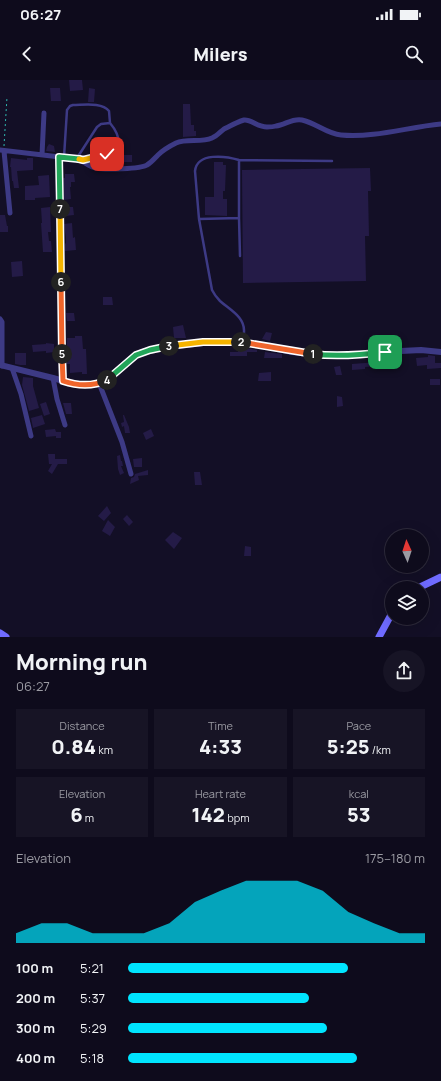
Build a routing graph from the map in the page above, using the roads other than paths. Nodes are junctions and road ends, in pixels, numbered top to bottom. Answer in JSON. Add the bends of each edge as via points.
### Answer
{"nodes":[{"id":1,"x":44,"y":113,"type":"dead end"},
{"id":2,"x":110,"y":123,"type":"junction"},
{"id":3,"x":441,"y":124,"type":"edge"},
{"id":4,"x":2,"y":151,"type":"edge"},
{"id":5,"x":42,"y":155,"type":"junction"},
{"id":6,"x":61,"y":157,"type":"junction"},
{"id":7,"x":80,"y":160,"type":"junction"},
{"id":8,"x":239,"y":160,"type":"junction"},
{"id":9,"x":332,"y":161,"type":"dead end"},
{"id":10,"x":10,"y":213,"type":"dead end"},
{"id":11,"x":239,"y":218,"type":"junction"},
{"id":12,"x":199,"y":219,"type":"junction"},
{"id":13,"x":240,"y":256,"type":"dead end"},
{"id":14,"x":0,"y":319,"type":"edge"},
{"id":15,"x":243,"y":342,"type":"junction"},
{"id":16,"x":441,"y":352,"type":"edge"},
{"id":17,"x":1,"y":365,"type":"edge"},
{"id":18,"x":12,"y":368,"type":"junction"},
{"id":19,"x":53,"y":378,"type":"junction"},
{"id":20,"x":63,"y":381,"type":"junction"},
{"id":21,"x":99,"y":383,"type":"junction"},
{"id":22,"x":65,"y":425,"type":"dead end"},
{"id":23,"x":31,"y":436,"type":"dead end"},
{"id":24,"x":131,"y":474,"type":"dead end"},
{"id":25,"x":441,"y":577,"type":"edge"},
{"id":26,"x":429,"y":583,"type":"edge"},
{"id":27,"x":386,"y":625,"type":"edge"},
{"id":28,"x":0,"y":633,"type":"edge"},
{"id":29,"x":6,"y":637,"type":"edge"},
{"id":30,"x":379,"y":637,"type":"edge"}],
"edges":[{"from":1,"to":5,"type":"street"},
{"from":2,"to":6,"type":"lane","via":[[109,112],[105,107],[70,106],[67,110]]},
{"from":2,"to":7,"type":"lane","via":[[97,127]]},
{"from":2,"to":7,"type":"lane","via":[[118,135],[119,148]]},
{"from":3,"to":7,"type":"street","via":[[379,134],[344,135],[334,134],[301,119],[266,127],[245,120],[230,126],[215,137],[175,143],[145,166],[95,168]]},
{"from":4,"to":5,"type":"street"},
{"from":4,"to":10,"type":"street"},
{"from":5,"to":6,"type":"street"},
{"from":6,"to":7,"type":"street"},
{"from":6,"to":20,"type":"street"},
{"from":8,"to":9,"type":"lane"},
{"from":8,"to":11,"type":"lane"},
{"from":8,"to":12,"type":"lane","via":[[210,157],[198,162],[195,171]]},
{"from":11,"to":12,"type":"lane"},
{"from":11,"to":13,"type":"lane"},
{"from":12,"to":15,"type":"lane","via":[[212,290],[218,299],[241,319],[244,326]]},
{"from":14,"to":17,"type":"street"},
{"from":15,"to":16,"type":"street","via":[[328,356],[401,351]]},
{"from":15,"to":21,"type":"street","via":[[203,342],[150,350],[136,355],[108,379]]},
{"from":17,"to":18,"type":"street"},
{"from":18,"to":19,"type":"street"},
{"from":18,"to":23,"type":"street"},
{"from":19,"to":20,"type":"street"},
{"from":19,"to":22,"type":"street"},
{"from":20,"to":21,"type":"street","via":[[80,385]]},
{"from":21,"to":24,"type":"street","via":[[122,442]]},
{"from":25,"to":26,"type":"main road"},
{"from":27,"to":30,"type":"main road"},
{"from":28,"to":29,"type":"main road"}]}
